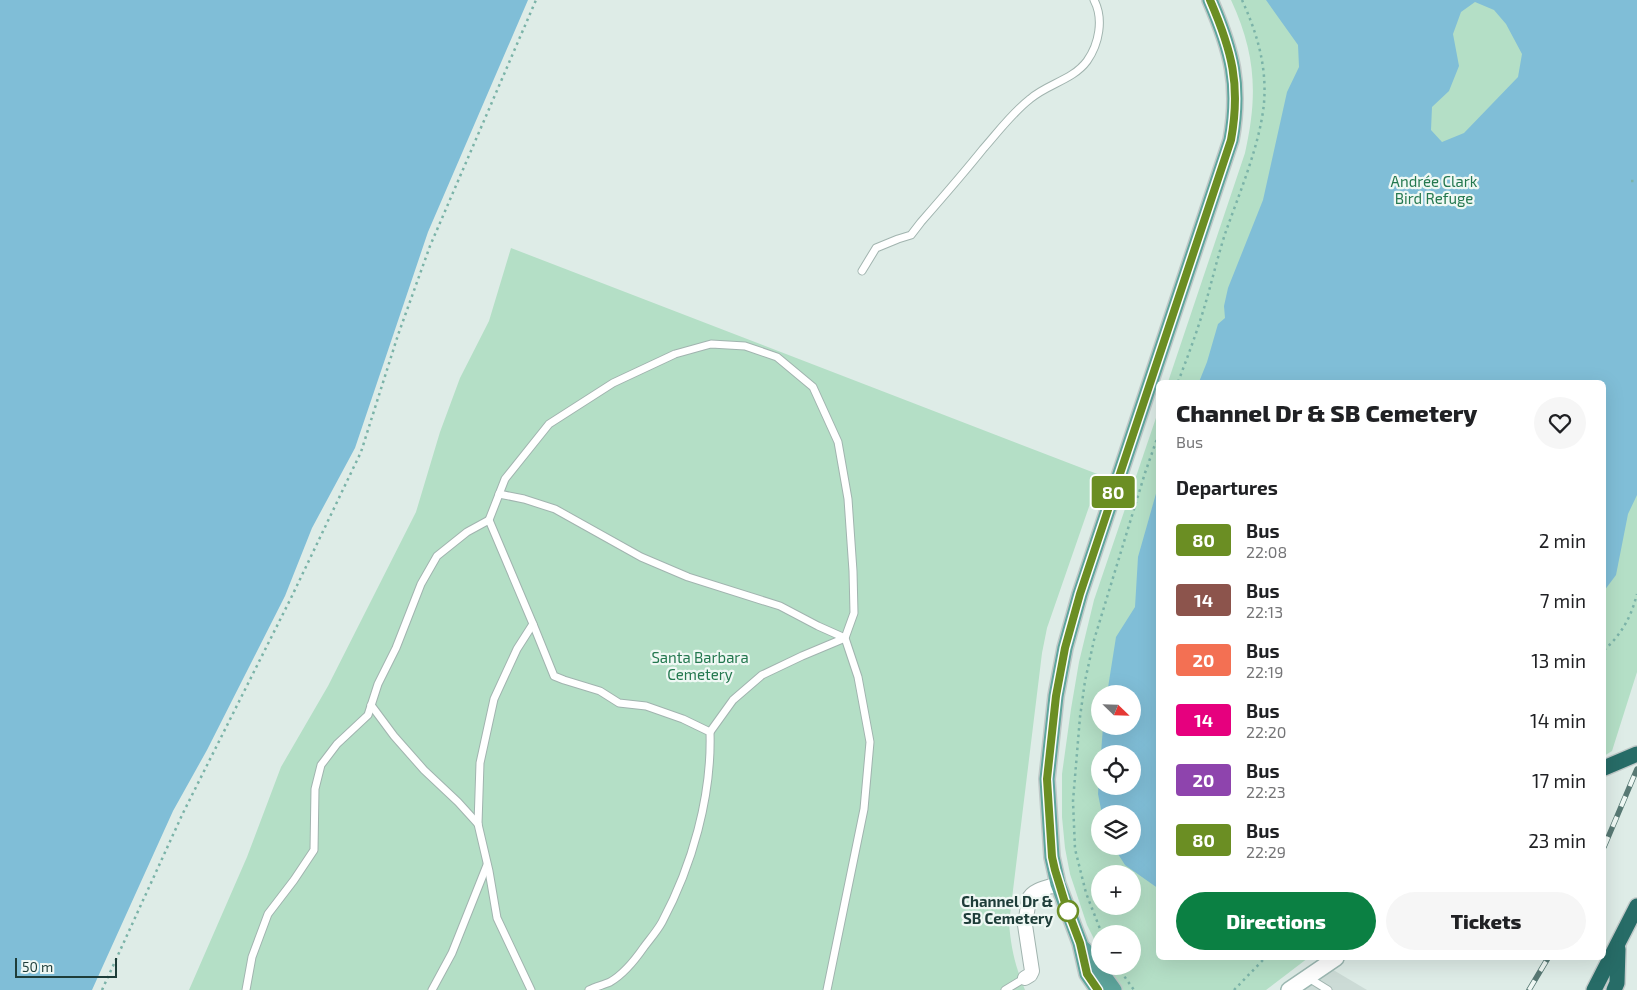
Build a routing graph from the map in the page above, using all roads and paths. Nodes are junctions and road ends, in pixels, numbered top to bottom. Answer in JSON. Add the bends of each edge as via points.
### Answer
{"nodes":[{"id":1,"x":536,"y":0,"type":"edge"},
{"id":2,"x":1094,"y":0,"type":"edge"},
{"id":3,"x":1210,"y":0,"type":"edge"},
{"id":4,"x":1242,"y":0,"type":"edge"},
{"id":5,"x":1637,"y":181,"type":"edge"},
{"id":6,"x":1631,"y":182,"type":"dead end"},
{"id":7,"x":862,"y":271,"type":"dead end"},
{"id":8,"x":1179,"y":380,"type":"edge"},
{"id":9,"x":1156,"y":442,"type":"edge"},
{"id":10,"x":499,"y":494,"type":"junction"},
{"id":11,"x":488,"y":520,"type":"junction"},
{"id":12,"x":1637,"y":594,"type":"edge"},
{"id":13,"x":533,"y":624,"type":"junction"},
{"id":14,"x":845,"y":638,"type":"junction"},
{"id":15,"x":1606,"y":648,"type":"edge"},
{"id":16,"x":371,"y":705,"type":"junction"},
{"id":17,"x":710,"y":732,"type":"junction"},
{"id":18,"x":1637,"y":754,"type":"edge"},
{"id":19,"x":1606,"y":767,"type":"edge"},
{"id":20,"x":478,"y":824,"type":"junction"},
{"id":21,"x":487,"y":864,"type":"junction"},
{"id":22,"x":1058,"y":884,"type":"junction"},
{"id":23,"x":1637,"y":906,"type":"edge"},
{"id":24,"x":1098,"y":925,"type":"edge"},
{"id":25,"x":1618,"y":942,"type":"junction"},
{"id":26,"x":1080,"y":943,"type":"junction"},
{"id":27,"x":1263,"y":960,"type":"edge"},
{"id":28,"x":1333,"y":960,"type":"edge"},
{"id":29,"x":1123,"y":975,"type":"edge"},
{"id":30,"x":1307,"y":977,"type":"junction"},
{"id":31,"x":1025,"y":978,"type":"joint"},
{"id":32,"x":102,"y":990,"type":"edge"},
{"id":33,"x":246,"y":990,"type":"edge"},
{"id":34,"x":432,"y":990,"type":"edge"},
{"id":35,"x":531,"y":990,"type":"edge"},
{"id":36,"x":588,"y":990,"type":"edge"},
{"id":37,"x":826,"y":990,"type":"edge"},
{"id":38,"x":1005,"y":990,"type":"edge"},
{"id":39,"x":1098,"y":990,"type":"edge"},
{"id":40,"x":1114,"y":990,"type":"edge"},
{"id":41,"x":1134,"y":990,"type":"edge"},
{"id":42,"x":1234,"y":990,"type":"edge"},
{"id":43,"x":1289,"y":990,"type":"edge"},
{"id":44,"x":1328,"y":990,"type":"edge"},
{"id":45,"x":1594,"y":990,"type":"edge"},
{"id":46,"x":1614,"y":990,"type":"edge"}],
"edges":[{"from":1,"to":32,"type":"path","via":[[430,246],[361,452],[292,598],[183,813]]},
{"from":2,"to":7,"type":"lane","via":[[1099,9],[1099,27],[1096,44],[1087,61],[1077,71],[1031,98],[1010,118],[912,235],[876,248]]},
{"from":3,"to":22,"type":"main road","via":[[1224,32],[1234,76],[1231,140],[1080,594],[1065,648],[1047,779],[1052,857]]},
{"from":4,"to":8,"type":"path","via":[[1260,46],[1264,104],[1255,145],[1202,317]]},
{"from":5,"to":6,"type":"path"},
{"from":9,"to":24,"type":"path","via":[[1094,640],[1080,717],[1073,802],[1075,848],[1086,893]]},
{"from":10,"to":11,"type":"lane"},
{"from":10,"to":14,"type":"lane","via":[[555,509],[641,557],[688,577],[780,606]]},
{"from":10,"to":14,"type":"lane","via":[[505,479],[549,424],[613,383],[675,354],[711,344],[745,346],[777,357],[813,387],[838,442],[848,499],[853,571],[854,613]]},
{"from":11,"to":13,"type":"lane"},
{"from":11,"to":16,"type":"lane","via":[[437,556],[421,584]]},
{"from":12,"to":15,"type":"path","via":[[1626,625]]},
{"from":13,"to":17,"type":"lane","via":[[554,676],[600,691],[620,703],[646,706],[683,719]]},
{"from":13,"to":20,"type":"lane","via":[[517,649],[494,699],[480,763]]},
{"from":14,"to":17,"type":"lane","via":[[762,676],[733,700]]},
{"from":14,"to":37,"type":"lane","via":[[858,677],[870,742],[864,809]]},
{"from":16,"to":20,"type":"lane","via":[[424,770]]},
{"from":16,"to":33,"type":"lane","via":[[368,715],[321,765],[314,789],[314,850],[268,914],[252,957]]},
{"from":17,"to":36,"type":"lane","via":[[706,794],[697,836],[662,923],[633,962],[611,981]]},
{"from":18,"to":19,"type":"highway"},
{"from":20,"to":21,"type":"lane"},
{"from":21,"to":34,"type":"lane","via":[[452,953]]},
{"from":21,"to":35,"type":"lane","via":[[497,918]]},
{"from":22,"to":26,"type":"main road"},
{"from":22,"to":31,"type":"street","via":[[1030,895],[1025,925],[1032,971]]},
{"from":23,"to":25,"type":"highway"},
{"from":25,"to":45,"type":"highway"},
{"from":25,"to":46,"type":"highway"},
{"from":26,"to":39,"type":"main road","via":[[1087,974]]},
{"from":26,"to":40,"type":"main road"},
{"from":27,"to":42,"type":"path"},
{"from":28,"to":30,"type":"main road"},
{"from":29,"to":41,"type":"path"},
{"from":30,"to":43,"type":"main road"},
{"from":30,"to":44,"type":"lane"},
{"from":31,"to":38,"type":"lane"}]}
